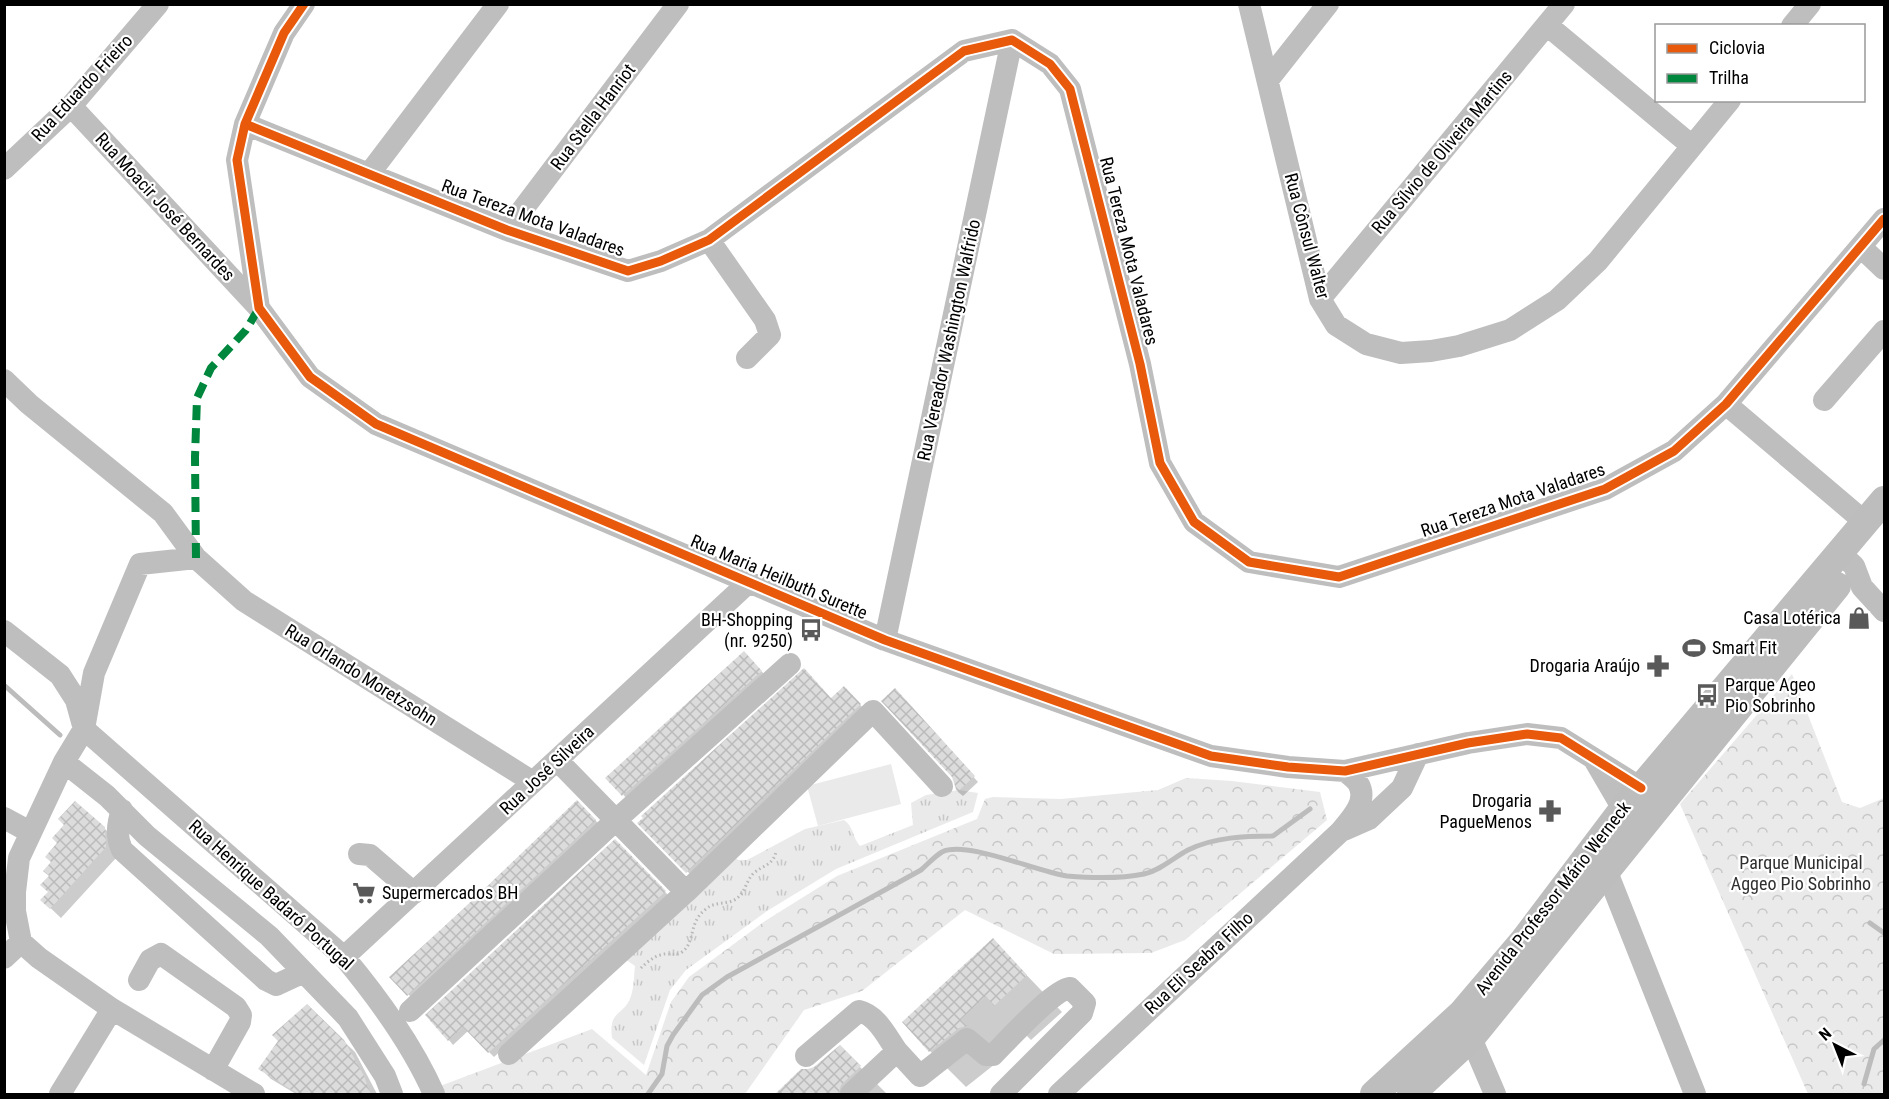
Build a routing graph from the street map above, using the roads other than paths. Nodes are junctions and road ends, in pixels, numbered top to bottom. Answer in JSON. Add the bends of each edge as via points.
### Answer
{"nodes":[{"id":1,"x":158,"y":4,"type":"edge"},
{"id":2,"x":304,"y":4,"type":"edge"},
{"id":3,"x":498,"y":4,"type":"edge"},
{"id":4,"x":678,"y":4,"type":"edge"},
{"id":5,"x":1249,"y":4,"type":"edge"},
{"id":6,"x":1328,"y":4,"type":"edge"},
{"id":7,"x":1564,"y":4,"type":"edge"},
{"id":8,"x":1810,"y":4,"type":"edge"},
{"id":9,"x":1794,"y":24,"type":"edge"},
{"id":10,"x":1547,"y":25,"type":"junction"},
{"id":11,"x":1012,"y":40,"type":"junction"},
{"id":12,"x":1268,"y":80,"type":"junction"},
{"id":13,"x":1728,"y":102,"type":"edge"},
{"id":14,"x":71,"y":106,"type":"junction"},
{"id":15,"x":245,"y":124,"type":"junction"},
{"id":16,"x":1692,"y":146,"type":"junction"},
{"id":17,"x":4,"y":169,"type":"edge"},
{"id":18,"x":369,"y":174,"type":"junction"},
{"id":19,"x":1884,"y":219,"type":"edge"},
{"id":20,"x":507,"y":230,"type":"junction"},
{"id":21,"x":709,"y":240,"type":"junction"},
{"id":22,"x":1861,"y":247,"type":"junction"},
{"id":23,"x":1884,"y":269,"type":"edge"},
{"id":24,"x":1320,"y":299,"type":"junction"},
{"id":25,"x":259,"y":308,"type":"junction"},
{"id":26,"x":1884,"y":331,"type":"edge"},
{"id":27,"x":747,"y":358,"type":"dead end"},
{"id":28,"x":4,"y":380,"type":"edge"},
{"id":29,"x":1824,"y":400,"type":"dead end"},
{"id":30,"x":1726,"y":404,"type":"junction"},
{"id":31,"x":1884,"y":500,"type":"edge"},
{"id":32,"x":1875,"y":527,"type":"edge"},
{"id":33,"x":196,"y":558,"type":"junction"},
{"id":34,"x":1847,"y":560,"type":"junction"},
{"id":35,"x":749,"y":582,"type":"junction"},
{"id":36,"x":1884,"y":611,"type":"edge"},
{"id":37,"x":4,"y":631,"type":"edge"},
{"id":38,"x":885,"y":640,"type":"junction"},
{"id":39,"x":790,"y":664,"type":"dead end"},
{"id":40,"x":84,"y":729,"type":"junction"},
{"id":41,"x":1418,"y":753,"type":"junction"},
{"id":42,"x":557,"y":760,"type":"junction"},
{"id":43,"x":64,"y":762,"type":"junction"},
{"id":44,"x":129,"y":770,"type":"junction"},
{"id":45,"x":1346,"y":771,"type":"junction"},
{"id":46,"x":533,"y":782,"type":"junction"},
{"id":47,"x":942,"y":786,"type":"dead end"},
{"id":48,"x":114,"y":803,"type":"junction"},
{"id":49,"x":1635,"y":808,"type":"junction"},
{"id":50,"x":4,"y":818,"type":"edge"},
{"id":51,"x":616,"y":820,"type":"junction"},
{"id":52,"x":30,"y":832,"type":"junction"},
{"id":53,"x":1340,"y":832,"type":"junction"},
{"id":54,"x":359,"y":854,"type":"dead end"},
{"id":55,"x":1607,"y":872,"type":"junction"},
{"id":56,"x":414,"y":892,"type":"junction"},
{"id":57,"x":686,"y":892,"type":"junction"},
{"id":58,"x":21,"y":942,"type":"junction"},
{"id":59,"x":344,"y":957,"type":"junction"},
{"id":60,"x":4,"y":958,"type":"edge"},
{"id":61,"x":304,"y":972,"type":"junction"},
{"id":62,"x":139,"y":980,"type":"dead end"},
{"id":63,"x":112,"y":1009,"type":"junction"},
{"id":64,"x":410,"y":1011,"type":"dead end"},
{"id":65,"x":1466,"y":1026,"type":"junction"},
{"id":66,"x":897,"y":1051,"type":"junction"},
{"id":67,"x":509,"y":1054,"type":"dead end"},
{"id":68,"x":806,"y":1056,"type":"dead end"},
{"id":69,"x":213,"y":1070,"type":"junction"},
{"id":70,"x":60,"y":1095,"type":"edge"},
{"id":71,"x":254,"y":1095,"type":"edge"},
{"id":72,"x":392,"y":1095,"type":"edge"},
{"id":73,"x":434,"y":1095,"type":"edge"},
{"id":74,"x":851,"y":1095,"type":"edge"},
{"id":75,"x":1001,"y":1095,"type":"edge"},
{"id":76,"x":1059,"y":1095,"type":"edge"},
{"id":77,"x":1374,"y":1095,"type":"edge"},
{"id":78,"x":1411,"y":1095,"type":"edge"},
{"id":79,"x":1495,"y":1095,"type":"edge"},
{"id":80,"x":1695,"y":1095,"type":"edge"}],
"edges":[{"from":1,"to":14,"type":"street","name":"Rua Eduardo Frieiro"},
{"from":2,"to":15,"type":"street","name":"Rua Maria Heilbuth Surette","via":[[284,33]]},
{"from":3,"to":18,"type":"street"},
{"from":4,"to":20,"type":"street","name":"Rua Stella Hanriot"},
{"from":5,"to":12,"type":"street","name":"Rua Cônsul Walter"},
{"from":6,"to":12,"type":"street"},
{"from":7,"to":10,"type":"street","name":"Rua Sílvio de Oliveira Martins"},
{"from":8,"to":9,"type":"street"},
{"from":10,"to":16,"type":"street"},
{"from":10,"to":24,"type":"street","name":"Rua Sílvio de Oliveira Martins"},
{"from":11,"to":21,"type":"street","name":"Rua Tereza Mota Valadares","via":[[964,51]]},
{"from":11,"to":30,"type":"street","name":"Rua Tereza Mota Valadares","via":[[1050,64],[1070,89],[1140,364],[1160,463],[1194,522],[1249,562],[1339,577],[1605,489],[1674,451]]},
{"from":11,"to":38,"type":"street","name":"Rua Vereador Washington Walfrido"},
{"from":12,"to":24,"type":"street","name":"Rua Cônsul Walter"},
{"from":13,"to":16,"type":"street","name":"Rua Cônsul Walter"},
{"from":14,"to":17,"type":"street","name":"Rua Eduardo Frieiro"},
{"from":14,"to":25,"type":"street","name":"Rua Moacir José Bernardes"},
{"from":15,"to":18,"type":"street","name":"Rua Tereza Mota Valadares"},
{"from":15,"to":25,"type":"street","name":"Rua Maria Heilbuth Surette","via":[[237,160]]},
{"from":16,"to":24,"type":"street","name":"Rua Cônsul Walter","via":[[1598,261],[1557,300],[1510,330],[1459,346],[1401,353],[1366,344],[1336,326]]},
{"from":18,"to":20,"type":"street","name":"Rua Tereza Mota Valadares"},
{"from":19,"to":22,"type":"street","name":"Rua Tereza Mota Valadares"},
{"from":20,"to":21,"type":"street","name":"Rua Tereza Mota Valadares","via":[[628,271]]},
{"from":21,"to":27,"type":"street","via":[[765,320],[770,335]]},
{"from":22,"to":23,"type":"street"},
{"from":22,"to":30,"type":"street","name":"Rua Tereza Mota Valadares"},
{"from":25,"to":35,"type":"street","name":"Rua Maria Heilbuth Surette","via":[[310,377],[376,424]]},
{"from":26,"to":29,"type":"street"},
{"from":28,"to":33,"type":"street","name":"Rua Orlando Moretzsohn","via":[[163,513]]},
{"from":30,"to":32,"type":"street"},
{"from":31,"to":32,"type":"main road","name":"Avenida Professor Mário Werneck"},
{"from":32,"to":34,"type":"main road","name":"Avenida Professor Mário Werneck"},
{"from":33,"to":40,"type":"street","via":[[140,564],[94,673]]},
{"from":33,"to":46,"type":"street","name":"Rua Orlando Moretzsohn","via":[[244,601]]},
{"from":34,"to":36,"type":"street","via":[[1862,587]]},
{"from":34,"to":49,"type":"main road","name":"Avenida Professor Mário Werneck"},
{"from":34,"to":49,"type":"main road","name":"Avenida Professor Mário Werneck"},
{"from":35,"to":38,"type":"street","name":"Rua Maria Heilbuth Surette"},
{"from":35,"to":42,"type":"street","name":"Rua José Silveira"},
{"from":37,"to":40,"type":"street","via":[[60,675],[76,700]]},
{"from":38,"to":45,"type":"street","name":"Rua Maria Heilbuth Surette","via":[[1211,756]]},
{"from":39,"to":51,"type":"street"},
{"from":40,"to":43,"type":"street"},
{"from":40,"to":44,"type":"street","name":"Rua Henrique Badaró Portugal"},
{"from":41,"to":45,"type":"street","name":"Rua Maria Heilbuth Surette"},
{"from":41,"to":49,"type":"street","name":"Rua Maria Heilbuth Surette","via":[[1527,734],[1562,738],[1591,755]]},
{"from":41,"to":53,"type":"street","name":"Rua Eli Seabra Filho","via":[[1402,788],[1369,819]]},
{"from":42,"to":46,"type":"street","name":"Rua José Silveira"},
{"from":42,"to":51,"type":"street"},
{"from":43,"to":48,"type":"street","name":"Rua Henrique Badaró Portugal"},
{"from":43,"to":52,"type":"street"},
{"from":44,"to":48,"type":"street","via":[[120,769],[110,775],[105,786]]},
{"from":44,"to":59,"type":"street","name":"Rua Henrique Badaró Portugal"},
{"from":45,"to":53,"type":"street","name":"Rua Eli Seabra Filho","via":[[1359,784],[1362,797],[1356,813]]},
{"from":46,"to":56,"type":"street","name":"Rua José Silveira"},
{"from":47,"to":57,"type":"street","via":[[873,711]]},
{"from":48,"to":61,"type":"street","name":"Rua Henrique Badaró Portugal","via":[[147,836],[269,936]]},
{"from":48,"to":61,"type":"street","via":[[122,850],[266,980],[276,985]]},
{"from":49,"to":55,"type":"main road","name":"Avenida Professor Mário Werneck"},
{"from":49,"to":65,"type":"main road","name":"Avenida Professor Mário Werneck","via":[[1524,940]]},
{"from":50,"to":52,"type":"street"},
{"from":51,"to":57,"type":"street"},
{"from":51,"to":64,"type":"street"},
{"from":52,"to":58,"type":"street","via":[[19,858],[15,892]]},
{"from":53,"to":76,"type":"street","name":"Rua Eli Seabra Filho"},
{"from":54,"to":56,"type":"street","via":[[370,855]]},
{"from":55,"to":65,"type":"main road","name":"Avenida Professor Mário Werneck"},
{"from":55,"to":80,"type":"street"},
{"from":56,"to":59,"type":"street","name":"Rua José Silveira"},
{"from":57,"to":67,"type":"street"},
{"from":58,"to":60,"type":"street"},
{"from":58,"to":63,"type":"street"},
{"from":59,"to":73,"type":"street","name":"Rua Henrique Badaró Portugal","via":[[377,996]]},
{"from":61,"to":72,"type":"street","name":"Rua Henrique Badaró Portugal","via":[[348,1018],[385,1076]]},
{"from":62,"to":69,"type":"street","via":[[150,960],[161,954],[236,1007],[240,1022]]},
{"from":63,"to":69,"type":"street"},
{"from":63,"to":70,"type":"street"},
{"from":65,"to":77,"type":"main road","name":"Avenida Professor Mário Werneck"},
{"from":65,"to":78,"type":"main road","name":"Avenida Professor Mário Werneck"},
{"from":65,"to":79,"type":"street"},
{"from":66,"to":68,"type":"street","via":[[874,1019],[859,1011]]},
{"from":66,"to":74,"type":"street"},
{"from":66,"to":75,"type":"street","via":[[920,1076],[967,1039],[986,1055],[993,1055],[1052,998],[1070,988],[1085,1003],[1082,1013]]},
{"from":69,"to":71,"type":"street"}]}
